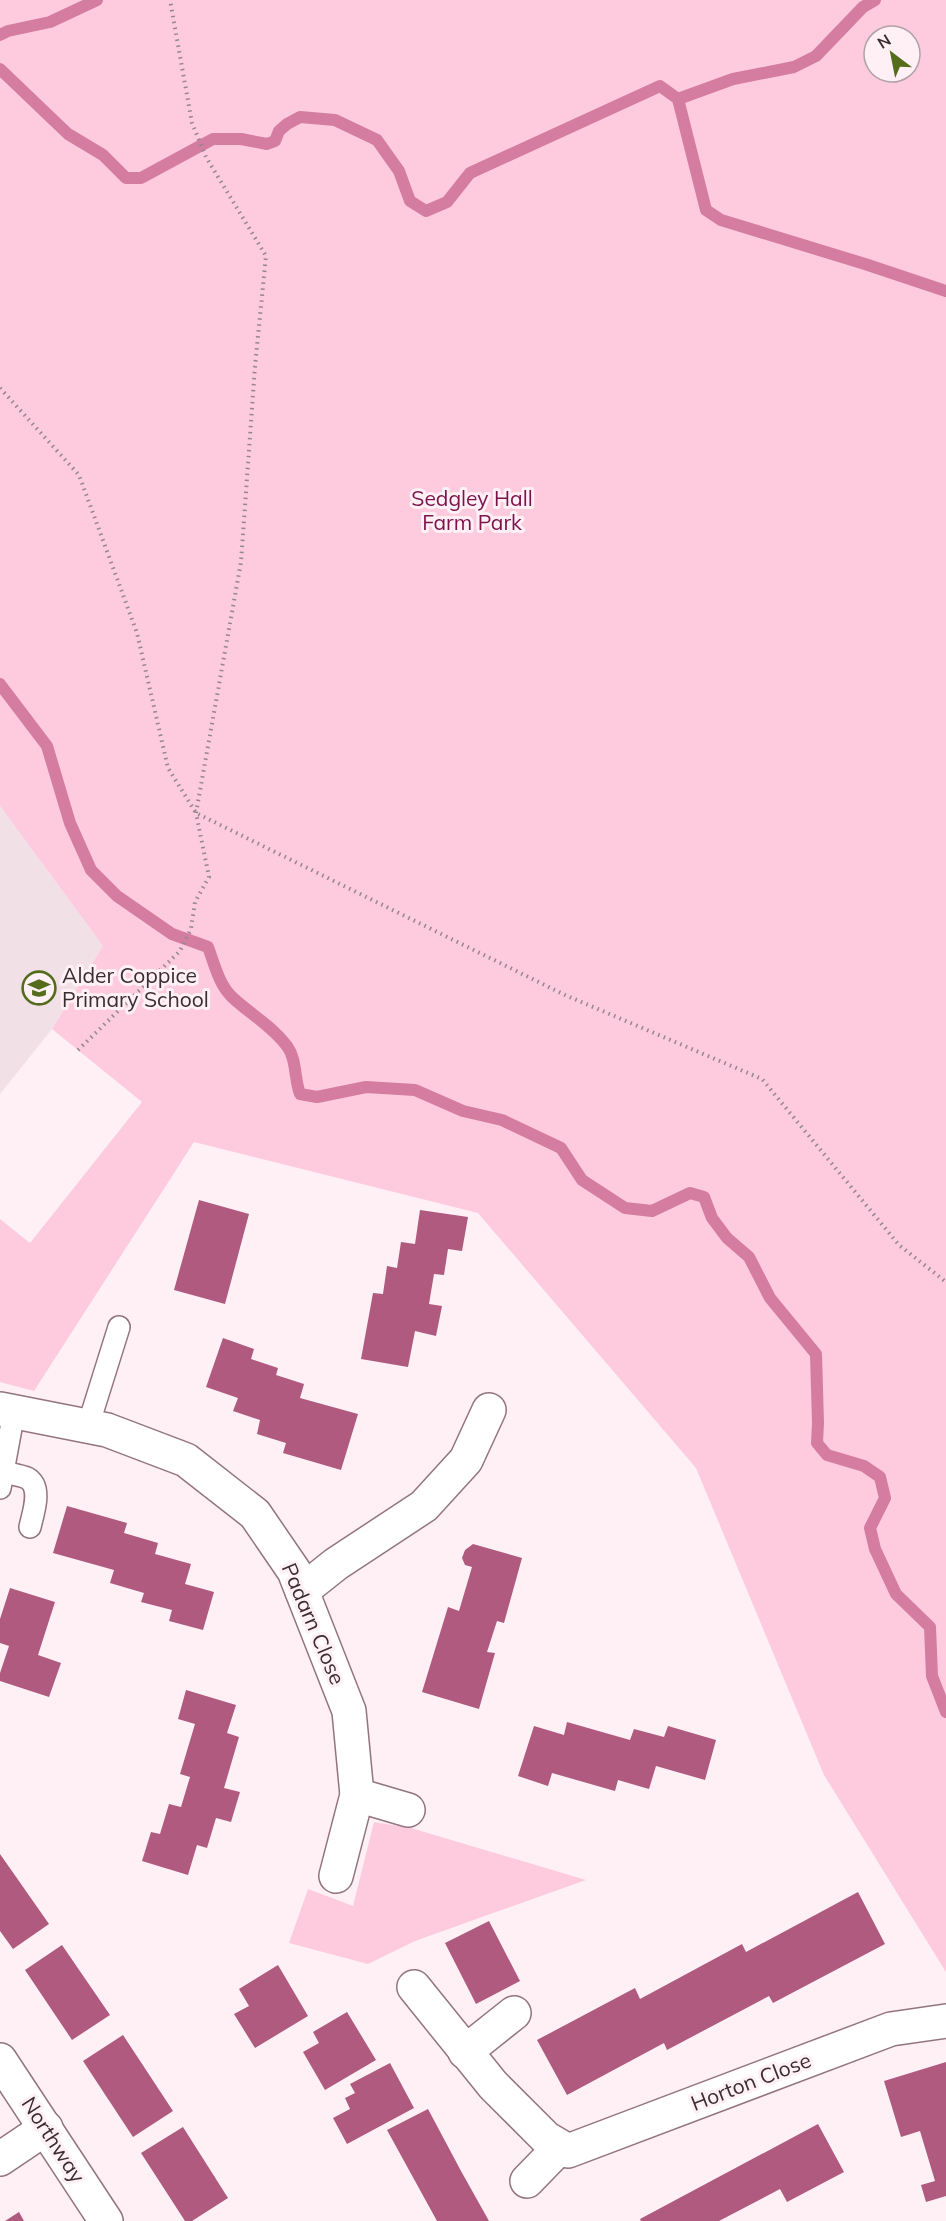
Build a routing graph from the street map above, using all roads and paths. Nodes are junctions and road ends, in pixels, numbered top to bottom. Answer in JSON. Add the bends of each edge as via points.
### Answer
{"nodes":[{"id":1,"x":170,"y":0,"type":"edge"},
{"id":2,"x":0,"y":388,"type":"edge"},
{"id":3,"x":196,"y":813,"type":"junction"},
{"id":4,"x":78,"y":1050,"type":"dead end"},
{"id":5,"x":946,"y":1282,"type":"edge"},
{"id":6,"x":119,"y":1327,"type":"dead end"},
{"id":7,"x":7,"y":1410,"type":"edge"},
{"id":8,"x":489,"y":1410,"type":"dead end"},
{"id":9,"x":88,"y":1426,"type":"junction"},
{"id":10,"x":2,"y":1480,"type":"edge"},
{"id":11,"x":30,"y":1527,"type":"dead end"},
{"id":12,"x":302,"y":1591,"type":"junction"},
{"id":13,"x":357,"y":1795,"type":"junction"},
{"id":14,"x":408,"y":1810,"type":"dead end"},
{"id":15,"x":336,"y":1876,"type":"dead end"},
{"id":16,"x":414,"y":1987,"type":"dead end"},
{"id":17,"x":514,"y":2013,"type":"dead end"},
{"id":18,"x":946,"y":2020,"type":"edge"},
{"id":19,"x":465,"y":2052,"type":"junction"},
{"id":20,"x":0,"y":2060,"type":"edge"},
{"id":21,"x":46,"y":2128,"type":"junction"},
{"id":22,"x":560,"y":2147,"type":"junction"},
{"id":23,"x":0,"y":2159,"type":"edge"},
{"id":24,"x":528,"y":2181,"type":"dead end"},
{"id":25,"x":106,"y":2221,"type":"edge"}],
"edges":[{"from":1,"to":3,"type":"path","via":[[195,132],[266,256],[241,562]]},
{"from":2,"to":3,"type":"path","via":[[79,475],[137,633],[168,768]]},
{"from":3,"to":4,"type":"path","via":[[209,877],[195,902],[191,929],[180,951]]},
{"from":3,"to":5,"type":"path","via":[[565,995],[762,1079],[899,1245]]},
{"from":6,"to":9,"type":"lane"},
{"from":7,"to":9,"type":"street","name":"Padarn Close"},
{"from":7,"to":10,"type":"lane"},
{"from":8,"to":12,"type":"street","via":[[466,1460],[424,1506]]},
{"from":9,"to":12,"type":"street","name":"Padarn Close","via":[[186,1460],[255,1514],[294,1571]]},
{"from":10,"to":11,"type":"lane","via":[[27,1478],[34,1486],[36,1498]]},
{"from":12,"to":13,"type":"street","name":"Padarn Close","via":[[349,1711]]},
{"from":13,"to":14,"type":"street"},
{"from":13,"to":15,"type":"street","name":"Padarn Close"},
{"from":16,"to":19,"type":"street"},
{"from":17,"to":19,"type":"street"},
{"from":18,"to":22,"type":"street","name":"Horton Close","via":[[891,2030],[588,2144],[568,2151]]},
{"from":19,"to":22,"type":"street","via":[[493,2085]]},
{"from":20,"to":21,"type":"street","name":"Northway"},
{"from":21,"to":23,"type":"street"},
{"from":21,"to":25,"type":"street","name":"Northway"},
{"from":22,"to":24,"type":"street"}]}
